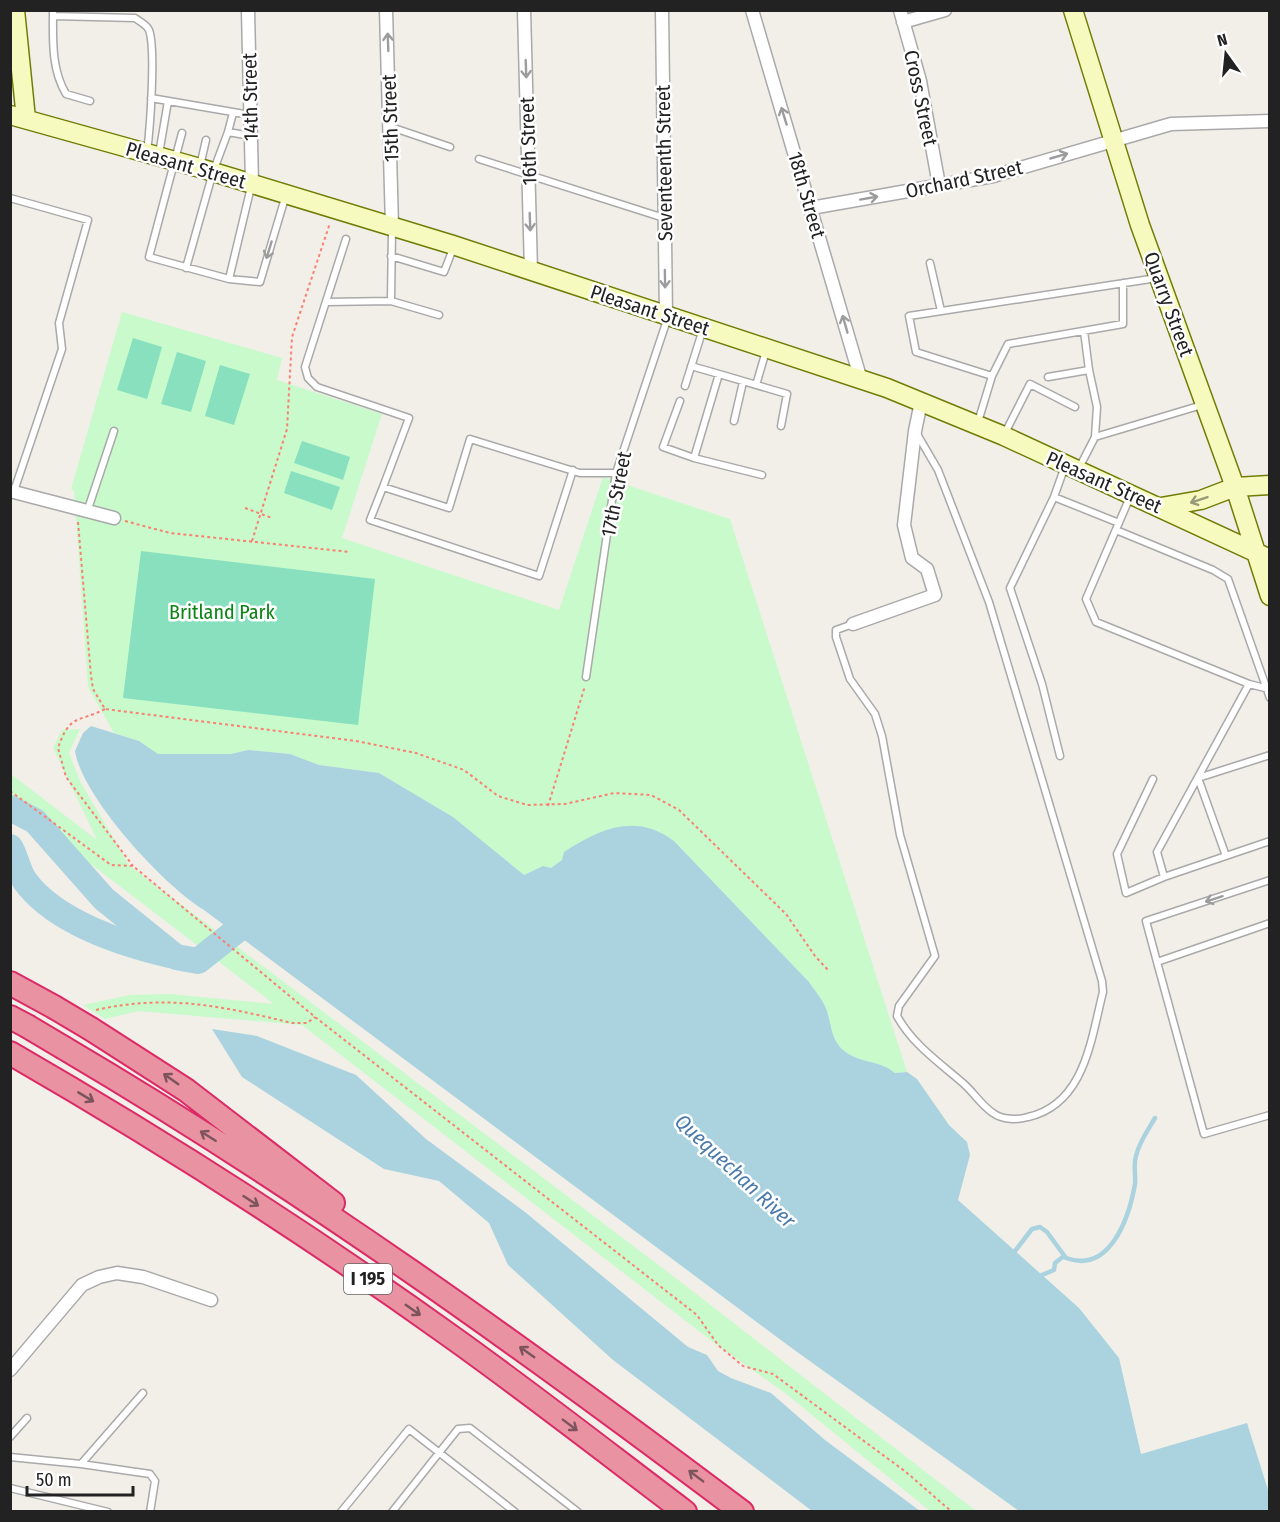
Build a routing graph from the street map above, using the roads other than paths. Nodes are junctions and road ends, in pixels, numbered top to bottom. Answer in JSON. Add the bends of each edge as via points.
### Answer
{"nodes":[{"id":1,"x":15,"y":10,"type":"edge"},
{"id":2,"x":248,"y":10,"type":"edge"},
{"id":3,"x":386,"y":10,"type":"edge"},
{"id":4,"x":524,"y":10,"type":"edge"},
{"id":5,"x":662,"y":10,"type":"edge"},
{"id":6,"x":752,"y":10,"type":"edge"},
{"id":7,"x":945,"y":10,"type":"edge"},
{"id":8,"x":1073,"y":10,"type":"edge"},
{"id":9,"x":53,"y":13,"type":"edge"},
{"id":10,"x":901,"y":16,"type":"edge"},
{"id":11,"x":151,"y":98,"type":"junction"},
{"id":12,"x":90,"y":101,"type":"dead end"},
{"id":13,"x":168,"y":101,"type":"junction"},
{"id":14,"x":212,"y":109,"type":"junction"},
{"id":15,"x":233,"y":113,"type":"junction"},
{"id":16,"x":250,"y":115,"type":"junction"},
{"id":17,"x":18,"y":117,"type":"edge"},
{"id":18,"x":210,"y":117,"type":"dead end"},
{"id":19,"x":1269,"y":121,"type":"edge"},
{"id":20,"x":391,"y":127,"type":"junction"},
{"id":21,"x":228,"y":132,"type":"junction"},
{"id":22,"x":182,"y":133,"type":"dead end"},
{"id":23,"x":251,"y":136,"type":"junction"},
{"id":24,"x":206,"y":140,"type":"dead end"},
{"id":25,"x":1114,"y":140,"type":"junction"},
{"id":26,"x":450,"y":147,"type":"dead end"},
{"id":27,"x":160,"y":157,"type":"junction"},
{"id":28,"x":479,"y":159,"type":"dead end"},
{"id":29,"x":206,"y":170,"type":"junction"},
{"id":30,"x":529,"y":173,"type":"junction"},
{"id":31,"x":252,"y":184,"type":"junction"},
{"id":32,"x":939,"y":185,"type":"junction"},
{"id":33,"x":286,"y":194,"type":"junction"},
{"id":34,"x":10,"y":198,"type":"edge"},
{"id":35,"x":811,"y":208,"type":"junction"},
{"id":36,"x":664,"y":219,"type":"junction"},
{"id":37,"x":392,"y":226,"type":"junction"},
{"id":38,"x":346,"y":239,"type":"dead end"},
{"id":39,"x":454,"y":245,"type":"junction"},
{"id":40,"x":391,"y":256,"type":"junction"},
{"id":41,"x":930,"y":263,"type":"dead end"},
{"id":42,"x":186,"y":267,"type":"junction"},
{"id":43,"x":531,"y":271,"type":"junction"},
{"id":44,"x":1159,"y":277,"type":"junction"},
{"id":45,"x":229,"y":279,"type":"junction"},
{"id":46,"x":1123,"y":283,"type":"junction"},
{"id":47,"x":391,"y":301,"type":"junction"},
{"id":48,"x":326,"y":302,"type":"junction"},
{"id":49,"x":941,"y":311,"type":"junction"},
{"id":50,"x":439,"y":315,"type":"dead end"},
{"id":51,"x":667,"y":316,"type":"junction"},
{"id":52,"x":703,"y":328,"type":"junction"},
{"id":53,"x":1084,"y":331,"type":"junction"},
{"id":54,"x":766,"y":349,"type":"junction"},
{"id":55,"x":691,"y":366,"type":"junction"},
{"id":56,"x":1089,"y":370,"type":"junction"},
{"id":57,"x":719,"y":374,"type":"junction"},
{"id":58,"x":992,"y":376,"type":"junction"},
{"id":59,"x":1048,"y":377,"type":"dead end"},
{"id":60,"x":861,"y":380,"type":"junction"},
{"id":61,"x":744,"y":382,"type":"junction"},
{"id":62,"x":756,"y":385,"type":"junction"},
{"id":63,"x":685,"y":386,"type":"dead end"},
{"id":64,"x":680,"y":401,"type":"dead end"},
{"id":65,"x":921,"y":402,"type":"junction"},
{"id":66,"x":1205,"y":404,"type":"junction"},
{"id":67,"x":1075,"y":407,"type":"dead end"},
{"id":68,"x":734,"y":421,"type":"dead end"},
{"id":69,"x":977,"y":425,"type":"junction"},
{"id":70,"x":781,"y":426,"type":"dead end"},
{"id":71,"x":114,"y":431,"type":"dead end"},
{"id":72,"x":915,"y":431,"type":"junction"},
{"id":73,"x":1004,"y":436,"type":"junction"},
{"id":74,"x":1095,"y":437,"type":"junction"},
{"id":75,"x":694,"y":458,"type":"junction"},
{"id":76,"x":1072,"y":467,"type":"junction"},
{"id":77,"x":573,"y":471,"type":"junction"},
{"id":78,"x":616,"y":473,"type":"junction"},
{"id":79,"x":762,"y":475,"type":"dead end"},
{"id":80,"x":1269,"y":485,"type":"edge"},
{"id":81,"x":383,"y":487,"type":"junction"},
{"id":82,"x":1236,"y":487,"type":"junction"},
{"id":83,"x":12,"y":491,"type":"edge"},
{"id":84,"x":1131,"y":494,"type":"junction"},
{"id":85,"x":1054,"y":496,"type":"junction"},
{"id":86,"x":1161,"y":507,"type":"junction"},
{"id":87,"x":83,"y":508,"type":"junction"},
{"id":88,"x":114,"y":518,"type":"road end"},
{"id":89,"x":1117,"y":526,"type":"junction"},
{"id":90,"x":1262,"y":556,"type":"edge"},
{"id":91,"x":1269,"y":596,"type":"edge"},
{"id":92,"x":853,"y":624,"type":"joint"},
{"id":93,"x":586,"y":677,"type":"road end"},
{"id":94,"x":1249,"y":684,"type":"junction"},
{"id":95,"x":1268,"y":689,"type":"edge"},
{"id":96,"x":1269,"y":698,"type":"edge"},
{"id":97,"x":1269,"y":755,"type":"edge"},
{"id":98,"x":1060,"y":756,"type":"dead end"},
{"id":99,"x":1153,"y":778,"type":"dead end"},
{"id":100,"x":1198,"y":778,"type":"junction"},
{"id":101,"x":1269,"y":840,"type":"edge"},
{"id":102,"x":1226,"y":856,"type":"junction"},
{"id":103,"x":1164,"y":878,"type":"junction"},
{"id":104,"x":1269,"y":880,"type":"edge"},
{"id":105,"x":1269,"y":923,"type":"edge"},
{"id":106,"x":1157,"y":962,"type":"junction"},
{"id":107,"x":10,"y":983,"type":"edge"},
{"id":108,"x":19,"y":1021,"type":"edge"},
{"id":109,"x":10,"y":1053,"type":"edge"},
{"id":110,"x":1269,"y":1115,"type":"edge"},
{"id":111,"x":431,"y":1285,"type":"junction"},
{"id":112,"x":211,"y":1300,"type":"dead end"},
{"id":113,"x":10,"y":1370,"type":"edge"},
{"id":114,"x":143,"y":1393,"type":"dead end"},
{"id":115,"x":27,"y":1418,"type":"dead end"},
{"id":116,"x":10,"y":1437,"type":"edge"},
{"id":117,"x":439,"y":1453,"type":"junction"},
{"id":118,"x":10,"y":1457,"type":"edge"},
{"id":119,"x":81,"y":1464,"type":"junction"},
{"id":120,"x":10,"y":1488,"type":"edge"},
{"id":121,"x":570,"y":1505,"type":"junction"},
{"id":122,"x":394,"y":1509,"type":"edge"},
{"id":123,"x":108,"y":1512,"type":"edge"},
{"id":124,"x":150,"y":1512,"type":"edge"},
{"id":125,"x":340,"y":1512,"type":"edge"},
{"id":126,"x":403,"y":1512,"type":"edge"},
{"id":127,"x":515,"y":1512,"type":"edge"},
{"id":128,"x":564,"y":1512,"type":"edge"},
{"id":129,"x":578,"y":1512,"type":"edge"},
{"id":130,"x":686,"y":1512,"type":"edge"},
{"id":131,"x":742,"y":1512,"type":"edge"}],
"edges":[{"from":1,"to":17,"type":"main road"},
{"from":2,"to":16,"type":"street","name":"14th Street"},
{"from":20,"to":3,"type":"street","name":"15th Street","one_way":true},
{"from":4,"to":30,"type":"street","name":"16th Street","one_way":true},
{"from":5,"to":36,"type":"street","name":"Seventeenth Street"},
{"from":35,"to":6,"type":"street","name":"18th Street","one_way":true},
{"from":7,"to":10,"type":"street"},
{"from":8,"to":25,"type":"main road","name":"Quarry Street"},
{"from":9,"to":11,"type":"lane","via":[[135,18],[145,24],[150,38]]},
{"from":9,"to":12,"type":"lane","via":[[57,80],[66,94]]},
{"from":10,"to":32,"type":"street","name":"Cross Street","via":[[920,81]]},
{"from":11,"to":13,"type":"lane"},
{"from":11,"to":27,"type":"lane"},
{"from":13,"to":14,"type":"lane"},
{"from":13,"to":27,"type":"lane"},
{"from":14,"to":15,"type":"lane"},
{"from":14,"to":18,"type":"lane"},
{"from":15,"to":16,"type":"lane"},
{"from":15,"to":21,"type":"lane"},
{"from":16,"to":23,"type":"street","name":"14th Street"},
{"from":17,"to":27,"type":"main road","name":"Pleasant Street"},
{"from":19,"to":25,"type":"street","name":"Orchard Street","via":[[1171,124]]},
{"from":20,"to":26,"type":"lane"},
{"from":20,"to":37,"type":"street","name":"15th Street"},
{"from":21,"to":23,"type":"lane"},
{"from":21,"to":29,"type":"lane"},
{"from":22,"to":27,"type":"lane"},
{"from":23,"to":31,"type":"street","name":"14th Street"},
{"from":24,"to":29,"type":"lane"},
{"from":32,"to":25,"type":"street","name":"Orchard Street","one_way":true,"via":[[993,176]]},
{"from":25,"to":44,"type":"main road","name":"Quarry Street"},
{"from":27,"to":29,"type":"main road","name":"Pleasant Street"},
{"from":27,"to":42,"type":"lane","via":[[148,257]]},
{"from":28,"to":30,"type":"lane"},
{"from":29,"to":31,"type":"main road","name":"Pleasant Street"},
{"from":29,"to":42,"type":"lane"},
{"from":30,"to":36,"type":"lane"},
{"from":30,"to":43,"type":"street","name":"16th Street","one_way":true},
{"from":31,"to":33,"type":"main road","name":"Pleasant Street"},
{"from":31,"to":45,"type":"lane"},
{"from":35,"to":32,"type":"street","name":"Orchard Street","one_way":true},
{"from":33,"to":37,"type":"main road","name":"Pleasant Street"},
{"from":33,"to":45,"type":"lane","one_way":true,"via":[[260,282]]},
{"from":34,"to":83,"type":"lane","via":[[88,220],[59,323],[63,349]]},
{"from":60,"to":35,"type":"street","name":"18th Street","one_way":true},
{"from":36,"to":51,"type":"street","name":"Seventeenth Street","one_way":true},
{"from":37,"to":39,"type":"main road","name":"Pleasant Street"},
{"from":37,"to":40,"type":"lane"},
{"from":38,"to":48,"type":"lane"},
{"from":39,"to":40,"type":"lane","via":[[444,272]]},
{"from":39,"to":43,"type":"main road","name":"Pleasant Street"},
{"from":40,"to":47,"type":"lane"},
{"from":41,"to":49,"type":"lane"},
{"from":42,"to":45,"type":"lane"},
{"from":43,"to":51,"type":"main road","name":"Pleasant Street"},
{"from":44,"to":46,"type":"lane"},
{"from":44,"to":66,"type":"main road","name":"Quarry Street"},
{"from":46,"to":49,"type":"lane"},
{"from":46,"to":53,"type":"lane","via":[[1123,324]]},
{"from":47,"to":48,"type":"lane"},
{"from":47,"to":50,"type":"lane"},
{"from":48,"to":81,"type":"lane","via":[[305,367],[308,378],[316,387],[409,418]]},
{"from":49,"to":58,"type":"lane","via":[[909,316],[916,352]]},
{"from":51,"to":52,"type":"main road","name":"Pleasant Street"},
{"from":51,"to":78,"type":"lane","name":"17th Street"},
{"from":52,"to":54,"type":"main road","name":"Pleasant Street"},
{"from":52,"to":55,"type":"lane"},
{"from":53,"to":56,"type":"lane"},
{"from":53,"to":58,"type":"lane","via":[[1008,345]]},
{"from":54,"to":60,"type":"main road","name":"Pleasant Street"},
{"from":54,"to":62,"type":"lane"},
{"from":55,"to":57,"type":"lane"},
{"from":55,"to":63,"type":"lane"},
{"from":56,"to":59,"type":"lane"},
{"from":56,"to":74,"type":"lane","via":[[1097,408]]},
{"from":57,"to":61,"type":"lane"},
{"from":57,"to":75,"type":"lane"},
{"from":58,"to":69,"type":"lane"},
{"from":60,"to":65,"type":"main road","name":"Pleasant Street"},
{"from":61,"to":62,"type":"lane"},
{"from":61,"to":68,"type":"lane"},
{"from":62,"to":70,"type":"lane","via":[[787,394]]},
{"from":64,"to":75,"type":"lane","via":[[663,447]]},
{"from":65,"to":69,"type":"main road","name":"Pleasant Street"},
{"from":65,"to":72,"type":"street"},
{"from":66,"to":74,"type":"lane"},
{"from":66,"to":82,"type":"main road","name":"Quarry Street"},
{"from":67,"to":73,"type":"lane","via":[[1030,384]]},
{"from":69,"to":73,"type":"main road","name":"Pleasant Street"},
{"from":71,"to":87,"type":"lane"},
{"from":72,"to":92,"type":"street","via":[[904,525],[912,558],[927,569],[935,595]]},
{"from":72,"to":92,"type":"lane","via":[[938,470],[989,602],[1102,981],[1103,992],[1082,1072],[1075,1084],[1043,1113],[1009,1119],[993,1114],[916,1042],[897,1016],[899,1006],[935,956],[900,835],[882,736],[875,714],[850,679],[836,637],[839,627]]},
{"from":73,"to":76,"type":"main road","name":"Pleasant Street"},
{"from":74,"to":76,"type":"lane"},
{"from":75,"to":79,"type":"lane"},
{"from":76,"to":84,"type":"main road","name":"Pleasant Street"},
{"from":76,"to":85,"type":"lane"},
{"from":77,"to":78,"type":"lane"},
{"from":77,"to":81,"type":"lane","via":[[470,439],[449,508]]},
{"from":77,"to":81,"type":"lane","via":[[539,576],[370,520]]},
{"from":78,"to":93,"type":"lane","name":"17th Street"},
{"from":80,"to":82,"type":"main road"},
{"from":82,"to":86,"type":"main road","one_way":true,"via":[[1193,503]]},
{"from":82,"to":90,"type":"main road","name":"Quarry Street"},
{"from":83,"to":87,"type":"street"},
{"from":84,"to":86,"type":"main road","name":"Pleasant Street"},
{"from":84,"to":89,"type":"lane"},
{"from":85,"to":89,"type":"lane"},
{"from":85,"to":98,"type":"lane","via":[[1010,588],[1042,684]]},
{"from":86,"to":90,"type":"main road","name":"Pleasant Street"},
{"from":87,"to":88,"type":"street"},
{"from":89,"to":94,"type":"lane","via":[[1086,599],[1096,622]]},
{"from":89,"to":95,"type":"lane","via":[[1228,579]]},
{"from":90,"to":91,"type":"main road","name":"Quarry Street"},
{"from":94,"to":95,"type":"lane"},
{"from":94,"to":100,"type":"lane"},
{"from":95,"to":96,"type":"lane"},
{"from":97,"to":100,"type":"lane"},
{"from":99,"to":103,"type":"lane","via":[[1117,854],[1126,893]]},
{"from":100,"to":102,"type":"lane"},
{"from":100,"to":103,"type":"lane","via":[[1157,852]]},
{"from":101,"to":102,"type":"lane"},
{"from":102,"to":103,"type":"lane"},
{"from":104,"to":106,"type":"lane","one_way":true,"via":[[1146,921]]},
{"from":105,"to":106,"type":"lane"},
{"from":106,"to":110,"type":"lane","via":[[1204,1134]]},
{"from":111,"to":107,"type":"highway","one_way":true,"bridge":true,"via":[[303,1178],[206,1104],[91,1029]]},
{"from":111,"to":108,"type":"highway","number":"I 195","one_way":true,"bridge":true,"via":[[224,1146]]},
{"from":109,"to":130,"type":"highway","number":"I 195","one_way":true,"via":[[216,1178],[363,1276],[482,1359]]},
{"from":131,"to":111,"type":"highway","number":"I 195","one_way":true},
{"from":112,"to":113,"type":"street","via":[[143,1277],[117,1273],[99,1277],[82,1285]]},
{"from":114,"to":119,"type":"lane"},
{"from":115,"to":116,"type":"lane"},
{"from":117,"to":121,"type":"lane","via":[[458,1429],[470,1428]]},
{"from":117,"to":122,"type":"lane"},
{"from":117,"to":125,"type":"lane","via":[[409,1429]]},
{"from":117,"to":127,"type":"lane"},
{"from":118,"to":119,"type":"lane"},
{"from":119,"to":124,"type":"lane","via":[[154,1476]]},
{"from":120,"to":123,"type":"lane"},
{"from":121,"to":128,"type":"lane"},
{"from":121,"to":129,"type":"lane"},
{"from":122,"to":126,"type":"lane"}]}
